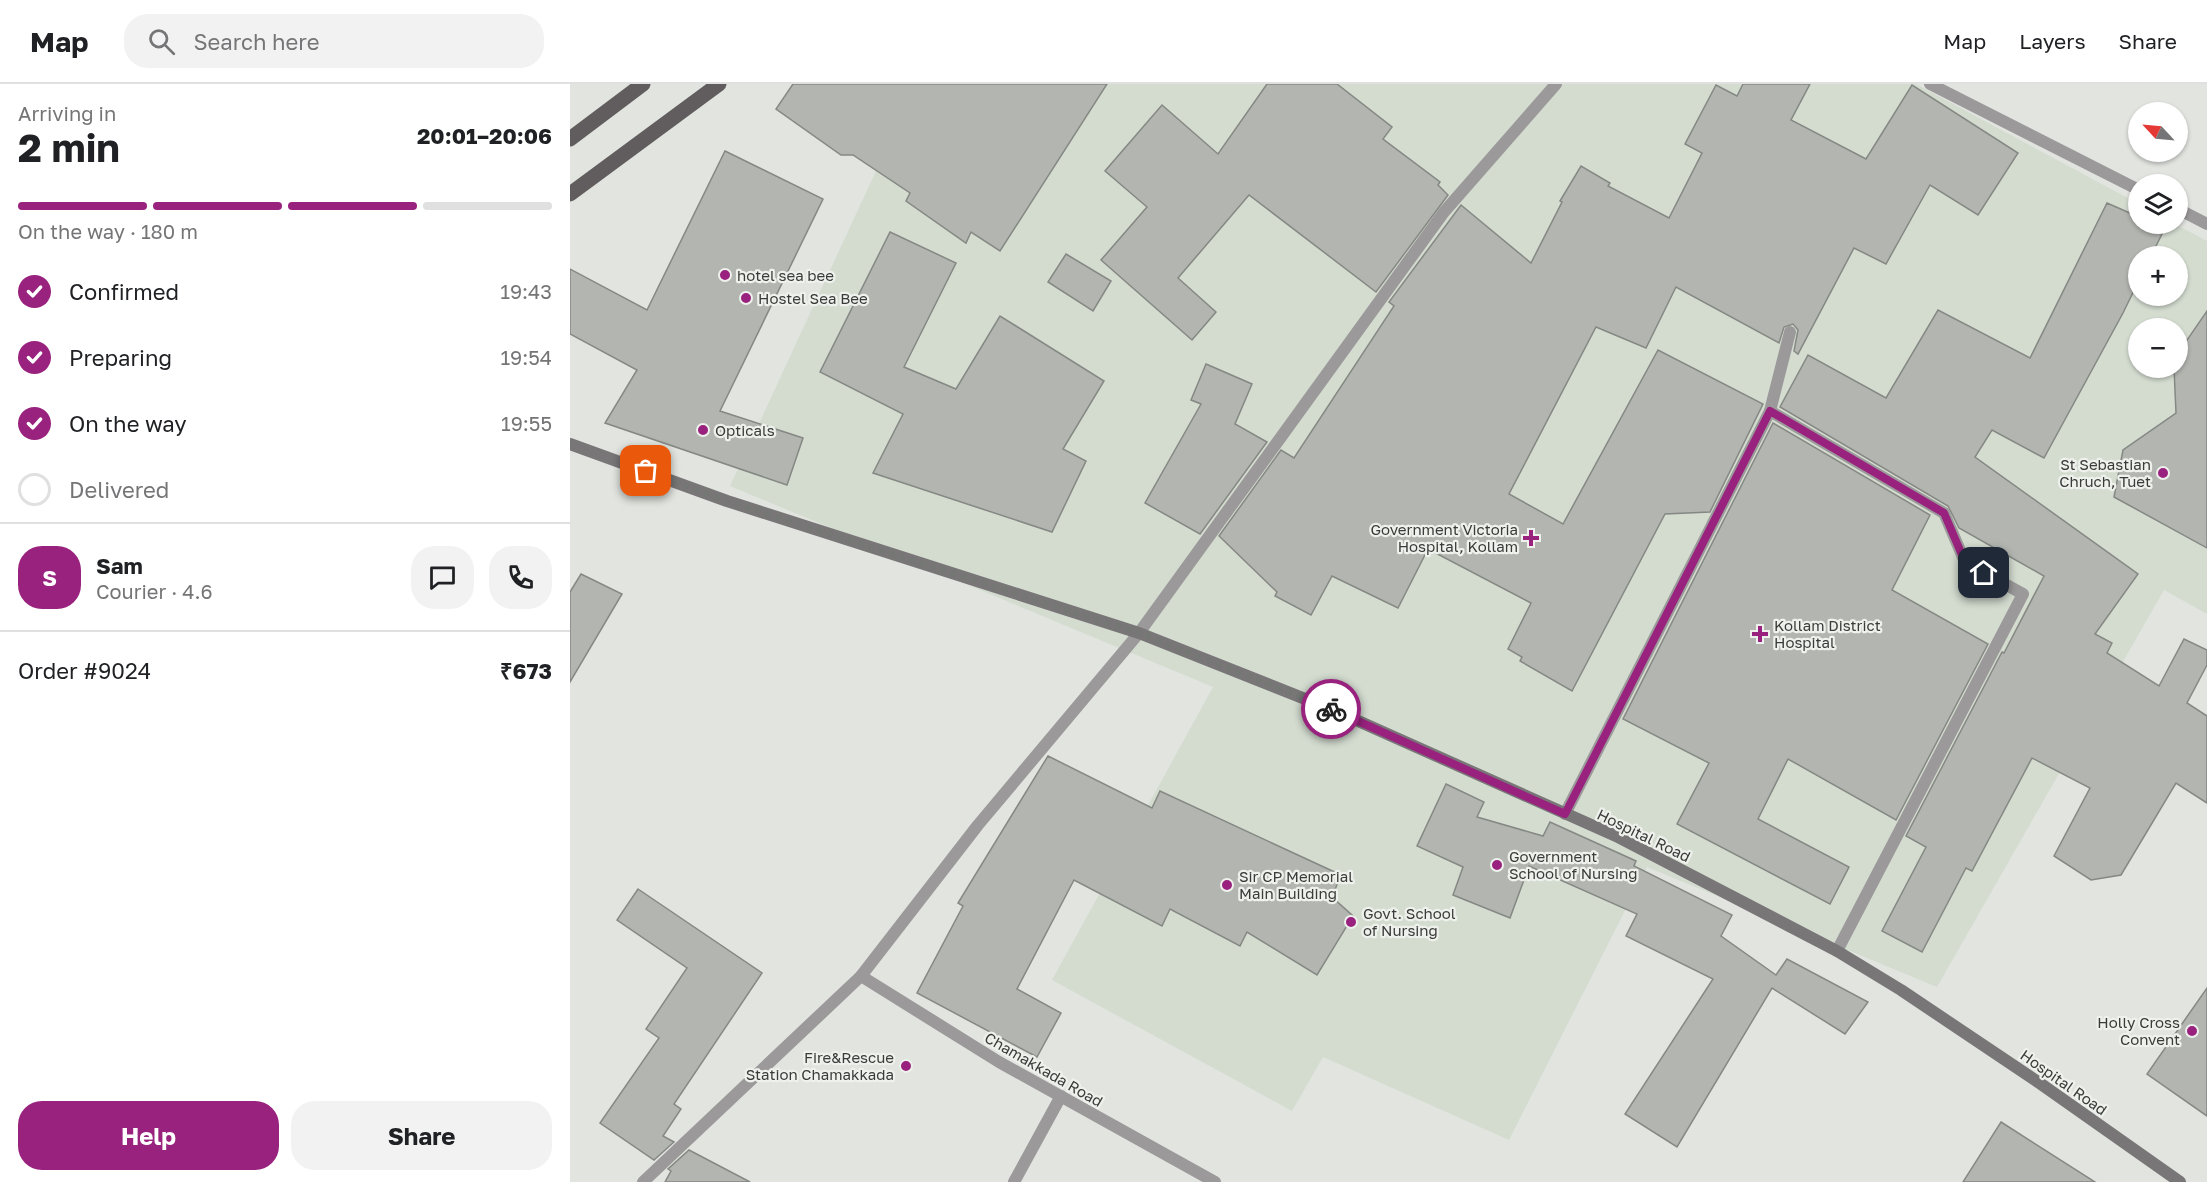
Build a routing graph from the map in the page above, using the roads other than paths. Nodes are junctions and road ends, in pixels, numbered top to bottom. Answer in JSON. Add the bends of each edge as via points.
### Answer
{"nodes":[{"id":1,"x":643,"y":84,"type":"edge"},
{"id":2,"x":719,"y":84,"type":"edge"},
{"id":3,"x":1556,"y":84,"type":"edge"},
{"id":4,"x":1930,"y":84,"type":"edge"},
{"id":5,"x":570,"y":139,"type":"edge"},
{"id":6,"x":2128,"y":184,"type":"edge"},
{"id":7,"x":570,"y":194,"type":"edge"},
{"id":8,"x":2188,"y":214,"type":"edge"},
{"id":9,"x":2207,"y":224,"type":"edge"},
{"id":10,"x":1790,"y":332,"type":"dead end"},
{"id":11,"x":1770,"y":411,"type":"junction"},
{"id":12,"x":570,"y":444,"type":"edge"},
{"id":13,"x":1139,"y":633,"type":"junction"},
{"id":14,"x":1565,"y":814,"type":"junction"},
{"id":15,"x":1837,"y":951,"type":"junction"},
{"id":16,"x":861,"y":976,"type":"junction"},
{"id":17,"x":1061,"y":1096,"type":"junction"},
{"id":18,"x":643,"y":1182,"type":"edge"},
{"id":19,"x":1014,"y":1182,"type":"edge"},
{"id":20,"x":1215,"y":1182,"type":"edge"},
{"id":21,"x":2180,"y":1182,"type":"edge"}],
"edges":[{"from":1,"to":5,"type":"main road"},
{"from":2,"to":7,"type":"main road"},
{"from":3,"to":13,"type":"street","via":[[1444,212]]},
{"from":4,"to":6,"type":"street"},
{"from":8,"to":9,"type":"street"},
{"from":10,"to":11,"type":"street"},
{"from":11,"to":14,"type":"street"},
{"from":11,"to":15,"type":"street","via":[[1944,513],[1965,562],[2023,594]]},
{"from":12,"to":13,"type":"main road","name":"Hospital Road","via":[[727,501]]},
{"from":13,"to":14,"type":"main road","name":"Hospital Road","via":[[1338,712]]},
{"from":13,"to":16,"type":"street","via":[[978,825]]},
{"from":14,"to":15,"type":"main road","name":"Hospital Road","via":[[1616,836]]},
{"from":15,"to":21,"type":"main road","name":"Hospital Road","via":[[1902,990]]},
{"from":16,"to":17,"type":"street","name":"Chamakkada Road"},
{"from":16,"to":18,"type":"street"},
{"from":17,"to":19,"type":"street"},
{"from":17,"to":20,"type":"street","name":"Chamakkada Road"}]}
